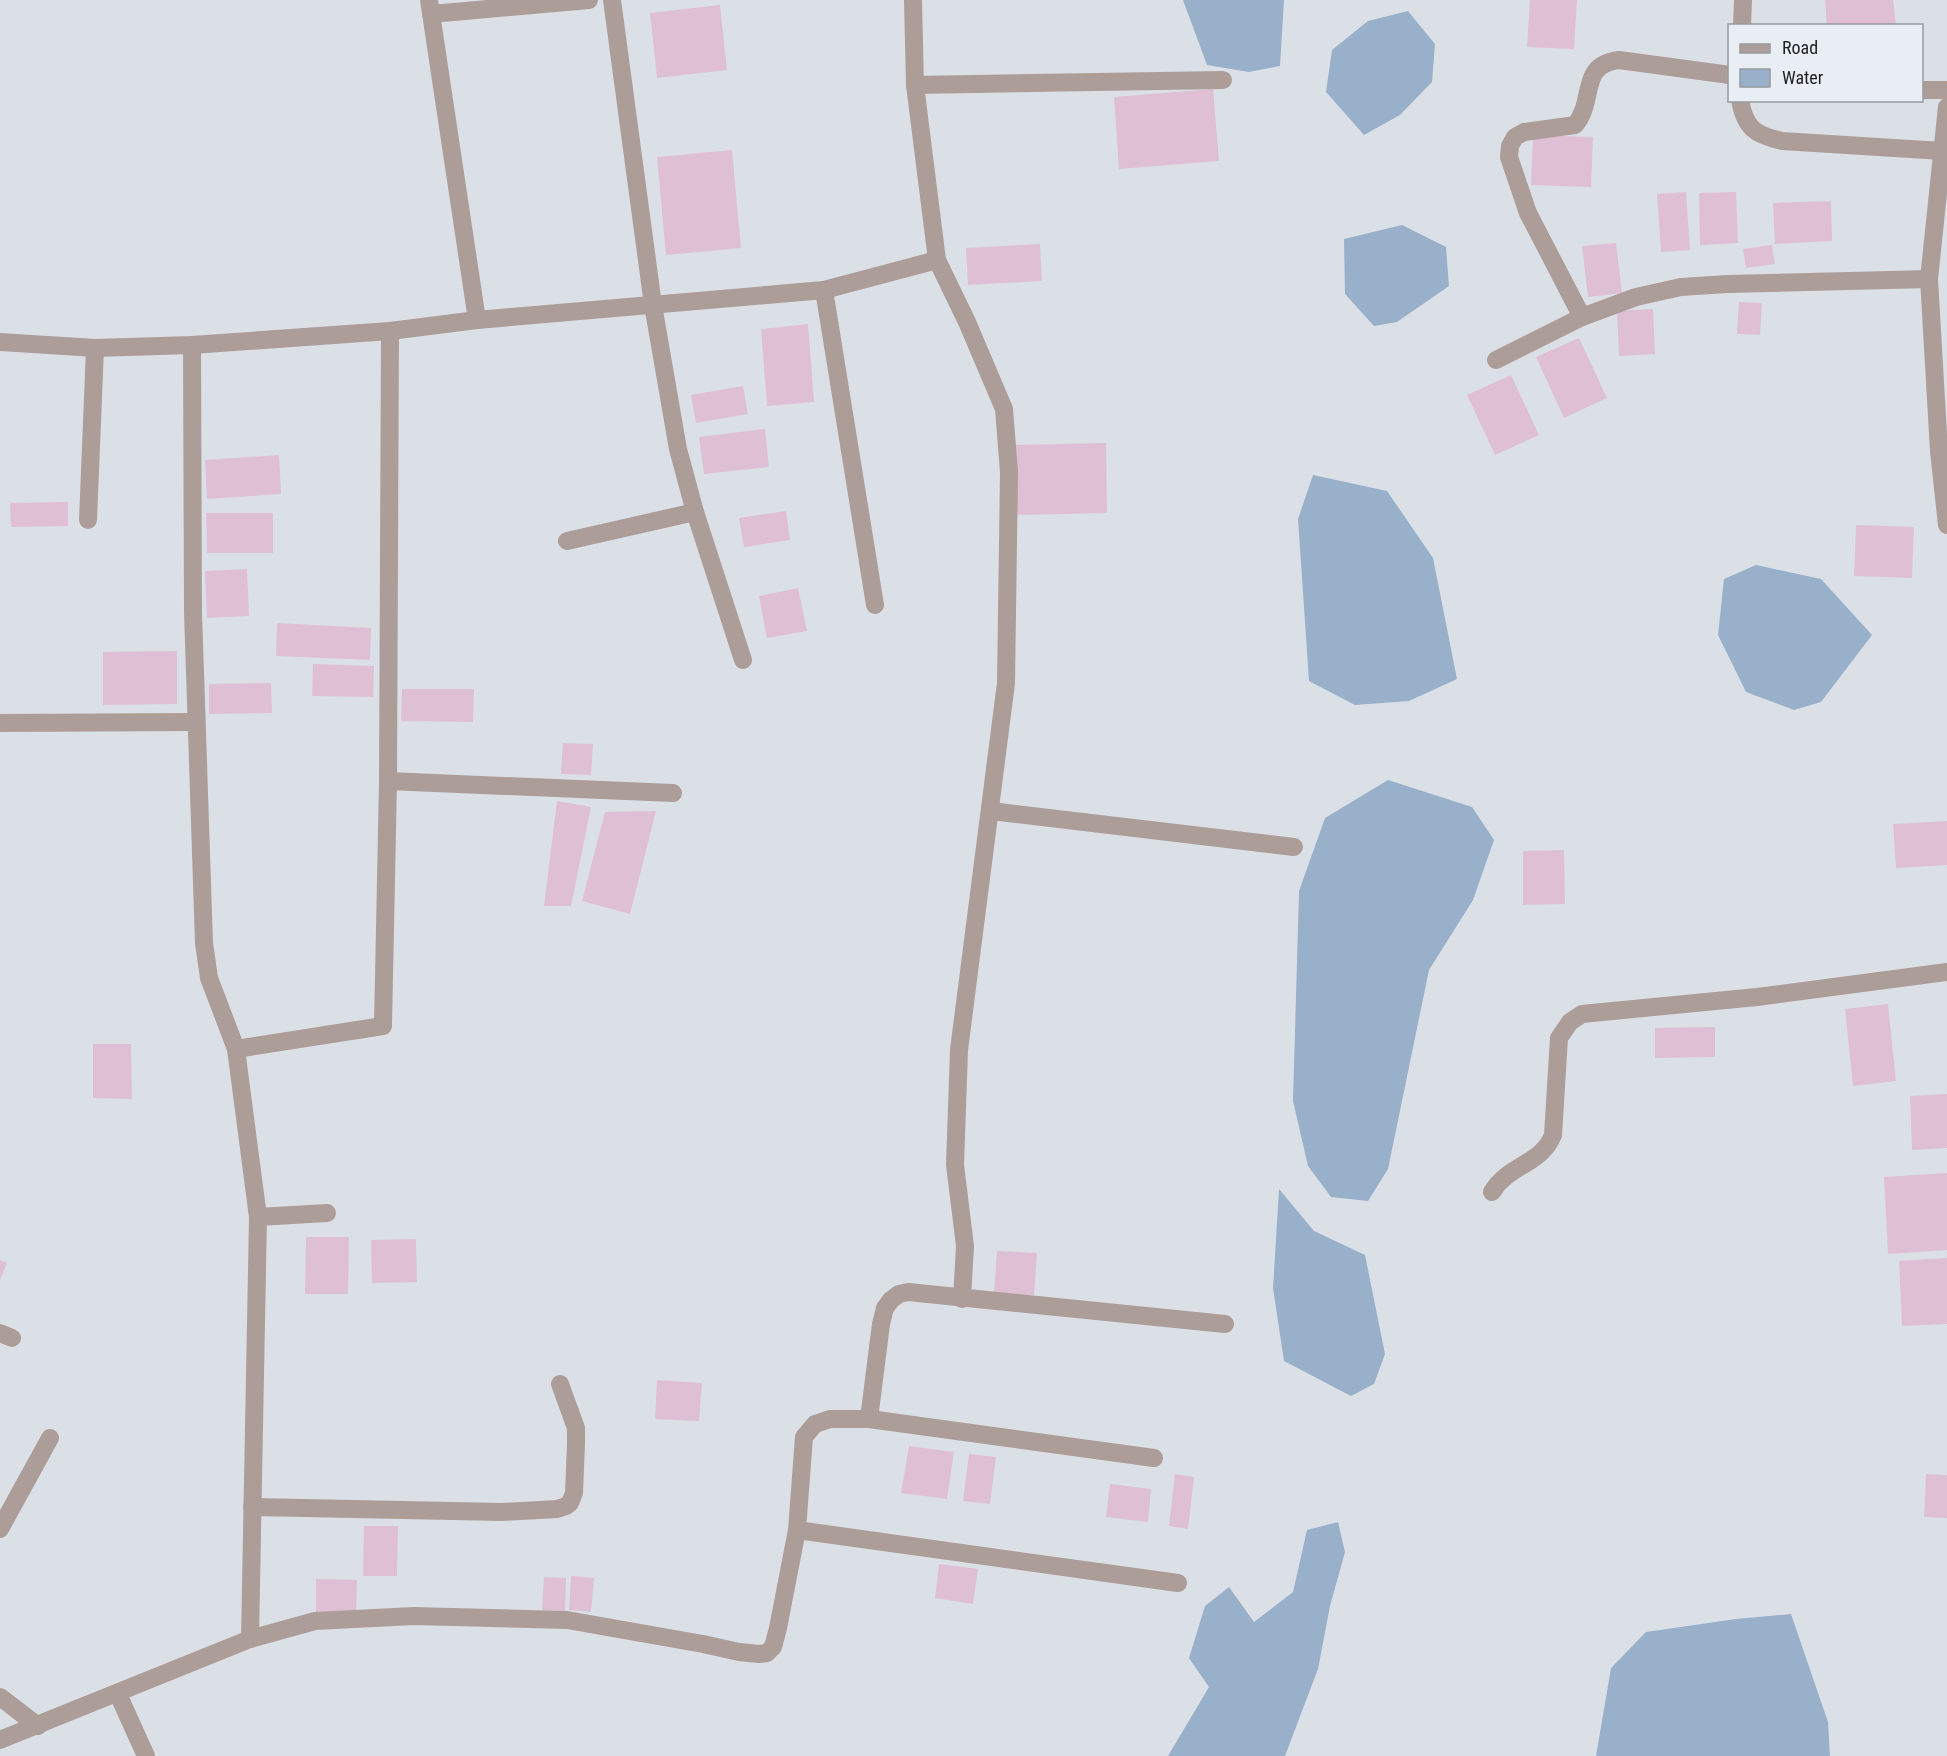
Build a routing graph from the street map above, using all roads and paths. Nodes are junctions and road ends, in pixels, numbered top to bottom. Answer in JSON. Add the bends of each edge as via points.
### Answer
{"nodes":[{"id":1,"x":589,"y":0,"type":"edge"},
{"id":2,"x":612,"y":0,"type":"edge"},
{"id":3,"x":913,"y":0,"type":"edge"},
{"id":4,"x":1743,"y":0,"type":"edge"},
{"id":5,"x":430,"y":7,"type":"edge"},
{"id":6,"x":1742,"y":24,"type":"edge"},
{"id":7,"x":1728,"y":75,"type":"edge"},
{"id":8,"x":1223,"y":80,"type":"dead end"},
{"id":9,"x":915,"y":85,"type":"junction"},
{"id":10,"x":1923,"y":90,"type":"edge"},
{"id":11,"x":1947,"y":90,"type":"edge"},
{"id":12,"x":1740,"y":102,"type":"edge"},
{"id":13,"x":1947,"y":107,"type":"edge"},
{"id":14,"x":1942,"y":151,"type":"junction"},
{"id":15,"x":937,"y":260,"type":"junction"},
{"id":16,"x":1929,"y":279,"type":"junction"},
{"id":17,"x":824,"y":290,"type":"junction"},
{"id":18,"x":653,"y":305,"type":"junction"},
{"id":19,"x":1582,"y":317,"type":"junction"},
{"id":20,"x":477,"y":320,"type":"junction"},
{"id":21,"x":390,"y":331,"type":"junction"},
{"id":22,"x":0,"y":342,"type":"edge"},
{"id":23,"x":192,"y":345,"type":"junction"},
{"id":24,"x":95,"y":348,"type":"junction"},
{"id":25,"x":1496,"y":360,"type":"dead end"},
{"id":26,"x":695,"y":512,"type":"junction"},
{"id":27,"x":88,"y":520,"type":"dead end"},
{"id":28,"x":1947,"y":525,"type":"edge"},
{"id":29,"x":567,"y":541,"type":"dead end"},
{"id":30,"x":874,"y":605,"type":"dead end"},
{"id":31,"x":743,"y":660,"type":"dead end"},
{"id":32,"x":196,"y":722,"type":"junction"},
{"id":33,"x":0,"y":723,"type":"edge"},
{"id":34,"x":388,"y":781,"type":"junction"},
{"id":35,"x":673,"y":793,"type":"dead end"},
{"id":36,"x":991,"y":811,"type":"junction"},
{"id":37,"x":1294,"y":847,"type":"dead end"},
{"id":38,"x":1947,"y":972,"type":"edge"},
{"id":39,"x":236,"y":1049,"type":"junction"},
{"id":40,"x":1492,"y":1192,"type":"dead end"},
{"id":41,"x":327,"y":1213,"type":"dead end"},
{"id":42,"x":258,"y":1217,"type":"junction"},
{"id":43,"x":962,"y":1299,"type":"junction"},
{"id":44,"x":1225,"y":1324,"type":"dead end"},
{"id":45,"x":560,"y":1384,"type":"dead end"},
{"id":46,"x":869,"y":1419,"type":"junction"},
{"id":47,"x":50,"y":1438,"type":"dead end"},
{"id":48,"x":1154,"y":1458,"type":"dead end"},
{"id":49,"x":252,"y":1507,"type":"junction"},
{"id":50,"x":0,"y":1529,"type":"edge"},
{"id":51,"x":797,"y":1530,"type":"junction"},
{"id":52,"x":1179,"y":1583,"type":"dead end"},
{"id":53,"x":250,"y":1639,"type":"junction"},
{"id":54,"x":118,"y":1694,"type":"junction"},
{"id":55,"x":0,"y":1697,"type":"edge"},
{"id":56,"x":38,"y":1726,"type":"junction"},
{"id":57,"x":0,"y":1740,"type":"edge"},
{"id":58,"x":146,"y":1756,"type":"edge"}],
"edges":[{"from":1,"to":5,"type":"street"},
{"from":2,"to":18,"type":"street"},
{"from":3,"to":9,"type":"street"},
{"from":4,"to":6,"type":"street"},
{"from":5,"to":20,"type":"street"},
{"from":7,"to":19,"type":"street","via":[[1619,60],[1608,62],[1593,74],[1583,116],[1575,125],[1524,132],[1515,137],[1509,156],[1528,213]]},
{"from":8,"to":9,"type":"street"},
{"from":9,"to":15,"type":"street"},
{"from":10,"to":11,"type":"street"},
{"from":12,"to":14,"type":"street","via":[[1743,118],[1764,137]]},
{"from":13,"to":14,"type":"street"},
{"from":14,"to":16,"type":"street"},
{"from":15,"to":17,"type":"street"},
{"from":15,"to":36,"type":"street","via":[[1004,409],[1009,472],[1006,683]]},
{"from":16,"to":19,"type":"street","via":[[1681,287],[1636,297]]},
{"from":16,"to":28,"type":"street"},
{"from":17,"to":18,"type":"street"},
{"from":17,"to":30,"type":"street"},
{"from":18,"to":20,"type":"street"},
{"from":18,"to":26,"type":"street","via":[[678,448]]},
{"from":19,"to":25,"type":"street"},
{"from":20,"to":21,"type":"street"},
{"from":21,"to":23,"type":"street"},
{"from":21,"to":34,"type":"street"},
{"from":22,"to":24,"type":"street"},
{"from":23,"to":24,"type":"street"},
{"from":23,"to":32,"type":"street"},
{"from":24,"to":27,"type":"street"},
{"from":26,"to":29,"type":"street"},
{"from":26,"to":31,"type":"street"},
{"from":32,"to":33,"type":"street"},
{"from":32,"to":39,"type":"street","via":[[208,978]]},
{"from":34,"to":35,"type":"street"},
{"from":34,"to":39,"type":"street","via":[[382,1026]]},
{"from":36,"to":37,"type":"street"},
{"from":36,"to":43,"type":"street","via":[[959,1050],[955,1165],[965,1246]]},
{"from":38,"to":40,"type":"street","via":[[1757,997],[1582,1014],[1570,1022],[1559,1038],[1553,1135],[1549,1145],[1499,1181]]},
{"from":39,"to":42,"type":"street"},
{"from":41,"to":42,"type":"street"},
{"from":42,"to":49,"type":"street"},
{"from":43,"to":44,"type":"street"},
{"from":43,"to":46,"type":"street","via":[[908,1292],[891,1300],[881,1324]]},
{"from":45,"to":49,"type":"street","via":[[576,1436],[574,1492],[566,1506],[502,1512]]},
{"from":46,"to":48,"type":"street"},
{"from":46,"to":51,"type":"street","via":[[830,1419],[815,1424],[804,1437]]},
{"from":47,"to":50,"type":"street"},
{"from":49,"to":53,"type":"street"},
{"from":51,"to":52,"type":"street"},
{"from":51,"to":53,"type":"street","via":[[778,1628],[773,1647],[767,1653],[739,1653],[567,1620],[414,1616],[315,1621]]},
{"from":53,"to":54,"type":"street"},
{"from":54,"to":56,"type":"street"},
{"from":54,"to":58,"type":"street"},
{"from":55,"to":56,"type":"street"},
{"from":56,"to":57,"type":"street"}]}
